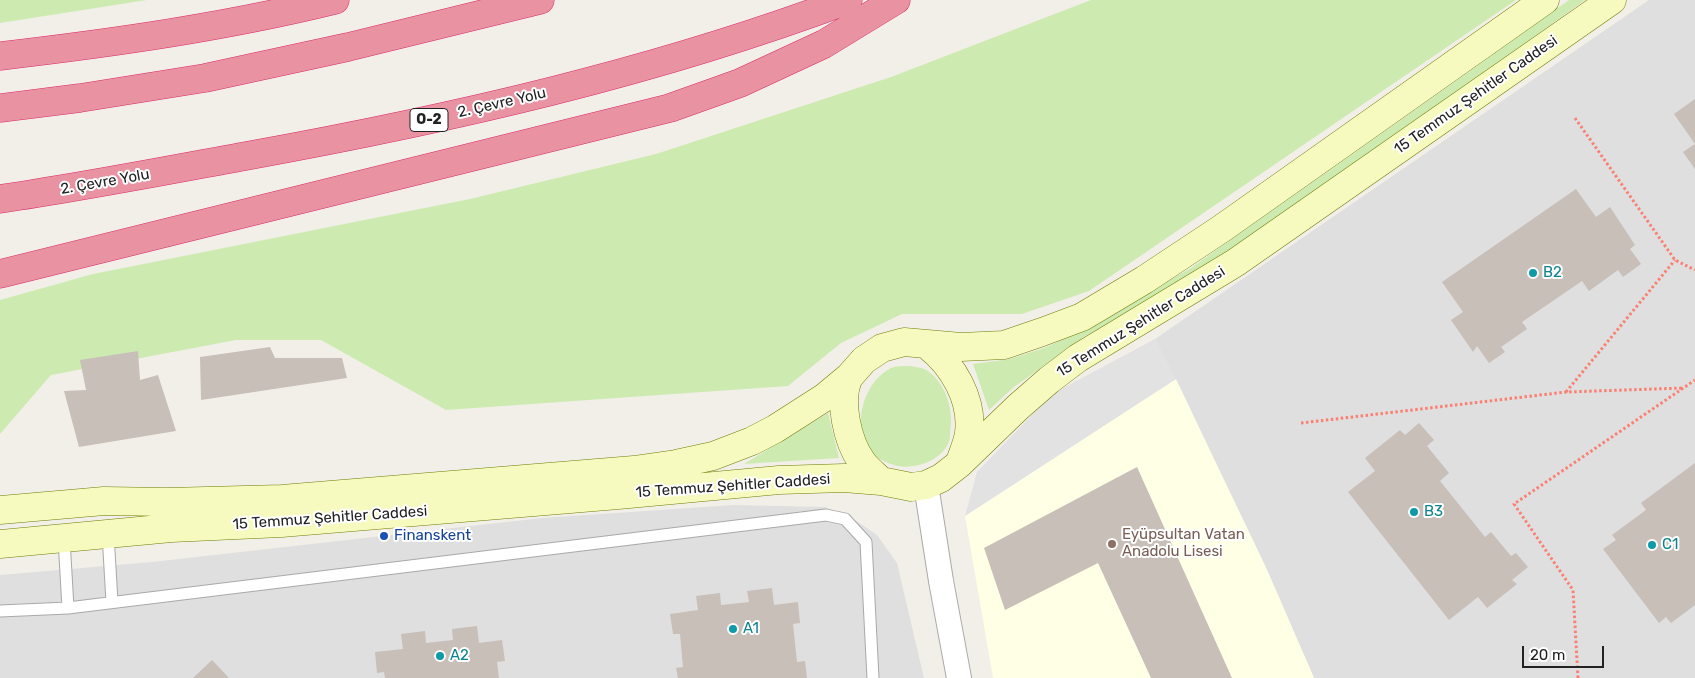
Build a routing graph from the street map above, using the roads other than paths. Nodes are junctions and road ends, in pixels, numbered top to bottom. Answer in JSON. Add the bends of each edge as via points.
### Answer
{"nodes":[{"id":1,"x":335,"y":0,"type":"edge"},
{"id":2,"x":540,"y":0,"type":"edge"},
{"id":3,"x":848,"y":0,"type":"edge"},
{"id":4,"x":896,"y":0,"type":"edge"},
{"id":5,"x":1545,"y":0,"type":"edge"},
{"id":6,"x":1612,"y":0,"type":"edge"},
{"id":7,"x":0,"y":56,"type":"edge"},
{"id":8,"x":0,"y":108,"type":"edge"},
{"id":9,"x":0,"y":199,"type":"edge"},
{"id":10,"x":0,"y":274,"type":"edge"},
{"id":11,"x":927,"y":345,"type":"junction"},
{"id":12,"x":850,"y":377,"type":"junction"},
{"id":13,"x":959,"y":464,"type":"junction"},
{"id":14,"x":881,"y":481,"type":"junction"},
{"id":15,"x":926,"y":486,"type":"junction"},
{"id":16,"x":104,"y":502,"type":"junction"},
{"id":17,"x":62,"y":504,"type":"junction"},
{"id":18,"x":0,"y":510,"type":"edge"},
{"id":19,"x":108,"y":534,"type":"junction"},
{"id":20,"x":64,"y":539,"type":"junction"},
{"id":21,"x":0,"y":544,"type":"edge"},
{"id":22,"x":112,"y":602,"type":"junction"},
{"id":23,"x":68,"y":608,"type":"junction"},
{"id":24,"x":0,"y":611,"type":"edge"},
{"id":25,"x":872,"y":678,"type":"edge"},
{"id":26,"x":959,"y":678,"type":"edge"}],
"edges":[{"from":1,"to":7,"type":"highway","via":[[258,17],[85,46]]},
{"from":2,"to":8,"type":"highway","via":[[348,48],[205,78]]},
{"from":3,"to":9,"type":"highway","name":"2. Çevre Yolu","number":"O-2","via":[[783,24],[617,75],[506,103],[342,139]]},
{"from":4,"to":10,"type":"highway","via":[[824,44],[740,83],[670,108]]},
{"from":5,"to":11,"type":"main road","name":"15 Temmuz Şehitler Caddesi","via":[[1221,230],[1082,317],[1004,345]]},
{"from":6,"to":13,"type":"main road","name":"15 Temmuz Şehitler Caddesi","via":[[1235,264],[1078,358],[1018,406]]},
{"from":11,"to":12,"type":"main road","name":"15 Temmuz Şehitler Caddesi","via":[[904,342],[882,348],[864,360]]},
{"from":11,"to":13,"type":"main road","via":[[950,366],[970,413],[969,434]]},
{"from":12,"to":14,"type":"main road","via":[[846,385],[846,422],[853,446],[862,462]]},
{"from":12,"to":16,"type":"main road","name":"15 Temmuz Şehitler Caddesi","via":[[825,397],[752,441],[712,456],[676,464],[282,499]]},
{"from":13,"to":15,"type":"main road","name":"15 Temmuz Şehitler Caddesi"},
{"from":14,"to":15,"type":"main road","name":"15 Temmuz Şehitler Caddesi","via":[[911,487]]},
{"from":14,"to":19,"type":"main road","name":"15 Temmuz Şehitler Caddesi","via":[[844,478],[779,480],[281,523]]},
{"from":15,"to":26,"type":"street"},
{"from":16,"to":17,"type":"main road","name":"15 Temmuz Şehitler Caddesi"},
{"from":16,"to":19,"type":"main road"},
{"from":17,"to":18,"type":"main road","name":"15 Temmuz Şehitler Caddesi"},
{"from":17,"to":20,"type":"main road"},
{"from":19,"to":20,"type":"main road","name":"15 Temmuz Şehitler Caddesi"},
{"from":19,"to":22,"type":"lane"},
{"from":20,"to":21,"type":"main road","name":"15 Temmuz Şehitler Caddesi"},
{"from":20,"to":23,"type":"lane"},
{"from":22,"to":23,"type":"lane"},
{"from":22,"to":25,"type":"lane","via":[[826,515],[845,519],[866,542]]},
{"from":23,"to":24,"type":"lane"}]}
